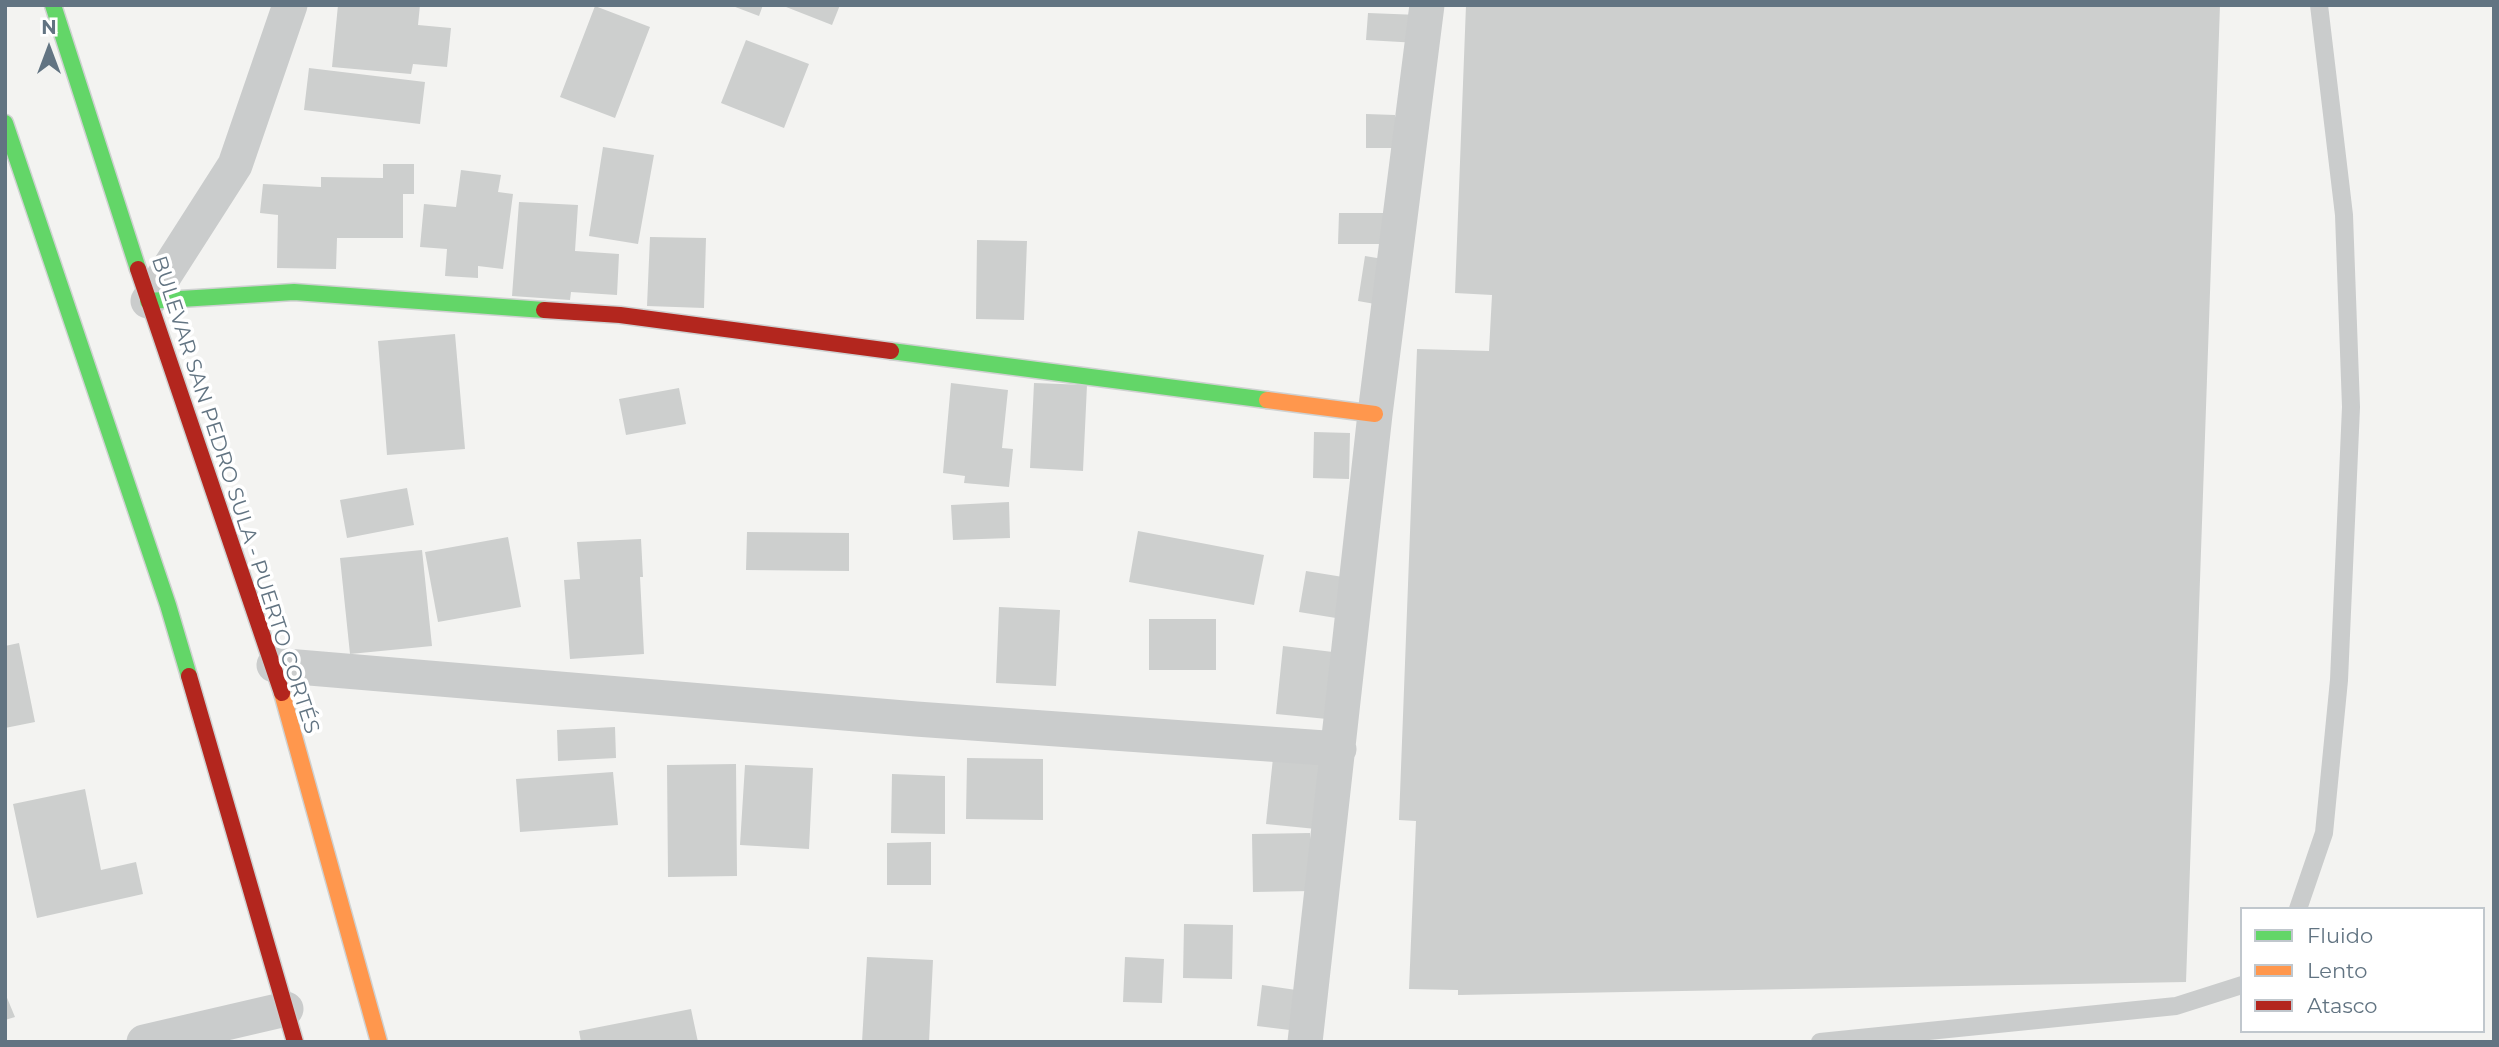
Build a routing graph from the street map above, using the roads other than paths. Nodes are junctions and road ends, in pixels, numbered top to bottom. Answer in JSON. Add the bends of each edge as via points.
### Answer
{"nodes":[{"id":1,"x":53,"y":5,"type":"edge"},
{"id":2,"x":290,"y":5,"type":"edge"},
{"id":3,"x":1427,"y":5,"type":"edge"},
{"id":4,"x":2319,"y":5,"type":"edge"},
{"id":5,"x":5,"y":123,"type":"edge"},
{"id":6,"x":148,"y":301,"type":"junction"},
{"id":7,"x":1375,"y":414,"type":"junction"},
{"id":8,"x":274,"y":665,"type":"junction"},
{"id":9,"x":1339,"y":749,"type":"junction"},
{"id":10,"x":2299,"y":907,"type":"edge"},
{"id":11,"x":2240,"y":986,"type":"edge"},
{"id":12,"x":290,"y":1026,"type":"edge"},
{"id":13,"x":144,"y":1042,"type":"edge"},
{"id":14,"x":379,"y":1042,"type":"edge"},
{"id":15,"x":1305,"y":1042,"type":"edge"},
{"id":16,"x":1820,"y":1042,"type":"edge"}],
"edges":[{"from":1,"to":6,"type":"main road","name":"BULEVAR SAN PEDRO SULA - PUERTO CORTÉS"},
{"from":2,"to":6,"type":"street","via":[[235,165]]},
{"from":3,"to":7,"type":"street"},
{"from":4,"to":10,"type":"lane","via":[[2344,215],[2351,407],[2339,680],[2324,833]]},
{"from":5,"to":12,"type":"main road","via":[[168,605]]},
{"from":6,"to":7,"type":"main road","via":[[294,292],[620,316]]},
{"from":6,"to":8,"type":"main road","name":"BULEVAR SAN PEDRO SULA - PUERTO CORTÉS"},
{"from":7,"to":9,"type":"street"},
{"from":8,"to":9,"type":"street"},
{"from":8,"to":14,"type":"main road","name":"BULEVAR SAN PEDRO SULA - PUERTO CORTÉS"},
{"from":9,"to":15,"type":"street"},
{"from":11,"to":16,"type":"lane","via":[[2176,1006]]},
{"from":12,"to":13,"type":"street"}]}
